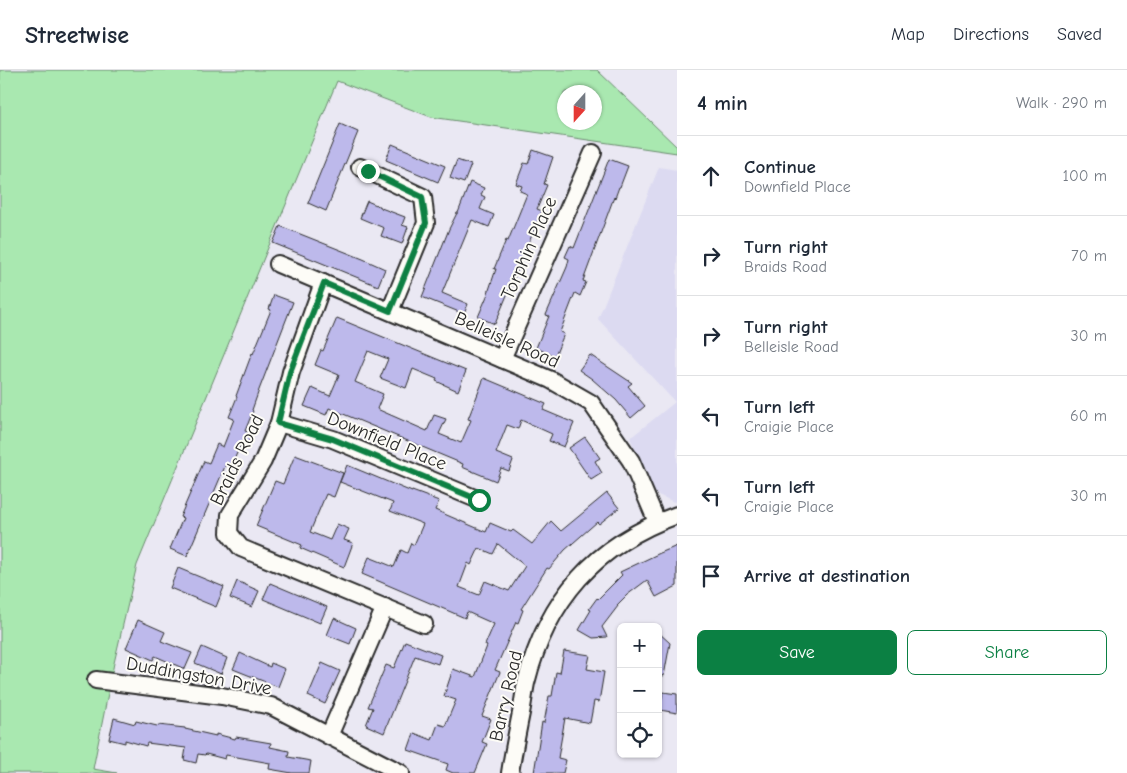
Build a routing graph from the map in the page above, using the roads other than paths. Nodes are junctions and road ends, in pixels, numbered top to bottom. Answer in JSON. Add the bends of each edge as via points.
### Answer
{"nodes":[{"id":1,"x":593,"y":154,"type":"dead end"},
{"id":2,"x":360,"y":167,"type":"dead end"},
{"id":3,"x":278,"y":264,"type":"dead end"},
{"id":4,"x":324,"y":283,"type":"junction"},
{"id":5,"x":390,"y":311,"type":"junction"},
{"id":6,"x":502,"y":359,"type":"junction"},
{"id":7,"x":278,"y":423,"type":"junction"},
{"id":8,"x":479,"y":500,"type":"dead end"},
{"id":9,"x":677,"y":515,"type":"edge"},
{"id":10,"x":657,"y":522,"type":"junction"},
{"id":11,"x":385,"y":607,"type":"junction"},
{"id":12,"x":424,"y":624,"type":"dead end"},
{"id":13,"x":96,"y":680,"type":"dead end"},
{"id":14,"x":329,"y":736,"type":"junction"},
{"id":15,"x":401,"y":773,"type":"edge"},
{"id":16,"x":510,"y":773,"type":"edge"}],
"edges":[{"from":1,"to":6,"type":"street","name":"Torphin Place"},
{"from":2,"to":5,"type":"street","via":[[422,197],[426,223]]},
{"from":3,"to":4,"type":"street","name":"Belleisle Road"},
{"from":4,"to":5,"type":"street","name":"Belleisle Road"},
{"from":4,"to":7,"type":"street","name":"Braids Road","via":[[290,372]]},
{"from":5,"to":6,"type":"street","name":"Belleisle Road"},
{"from":6,"to":10,"type":"street","name":"Belleisle Road","via":[[551,380],[591,403],[631,460]]},
{"from":7,"to":8,"type":"street","name":"Downfield Place","via":[[333,439]]},
{"from":7,"to":11,"type":"street","name":"Braids Road","via":[[263,461],[230,516],[229,534],[241,548]]},
{"from":9,"to":10,"type":"street","name":"Barry Road"},
{"from":10,"to":16,"type":"street","name":"Barry Road","via":[[607,552],[585,571],[559,604],[538,647],[526,684]]},
{"from":11,"to":12,"type":"street","name":"Braids Road"},
{"from":11,"to":14,"type":"street"},
{"from":13,"to":14,"type":"street","name":"Duddingston Drive","via":[[222,696],[271,706]]},
{"from":14,"to":15,"type":"street","name":"Duddingston Drive"}]}
